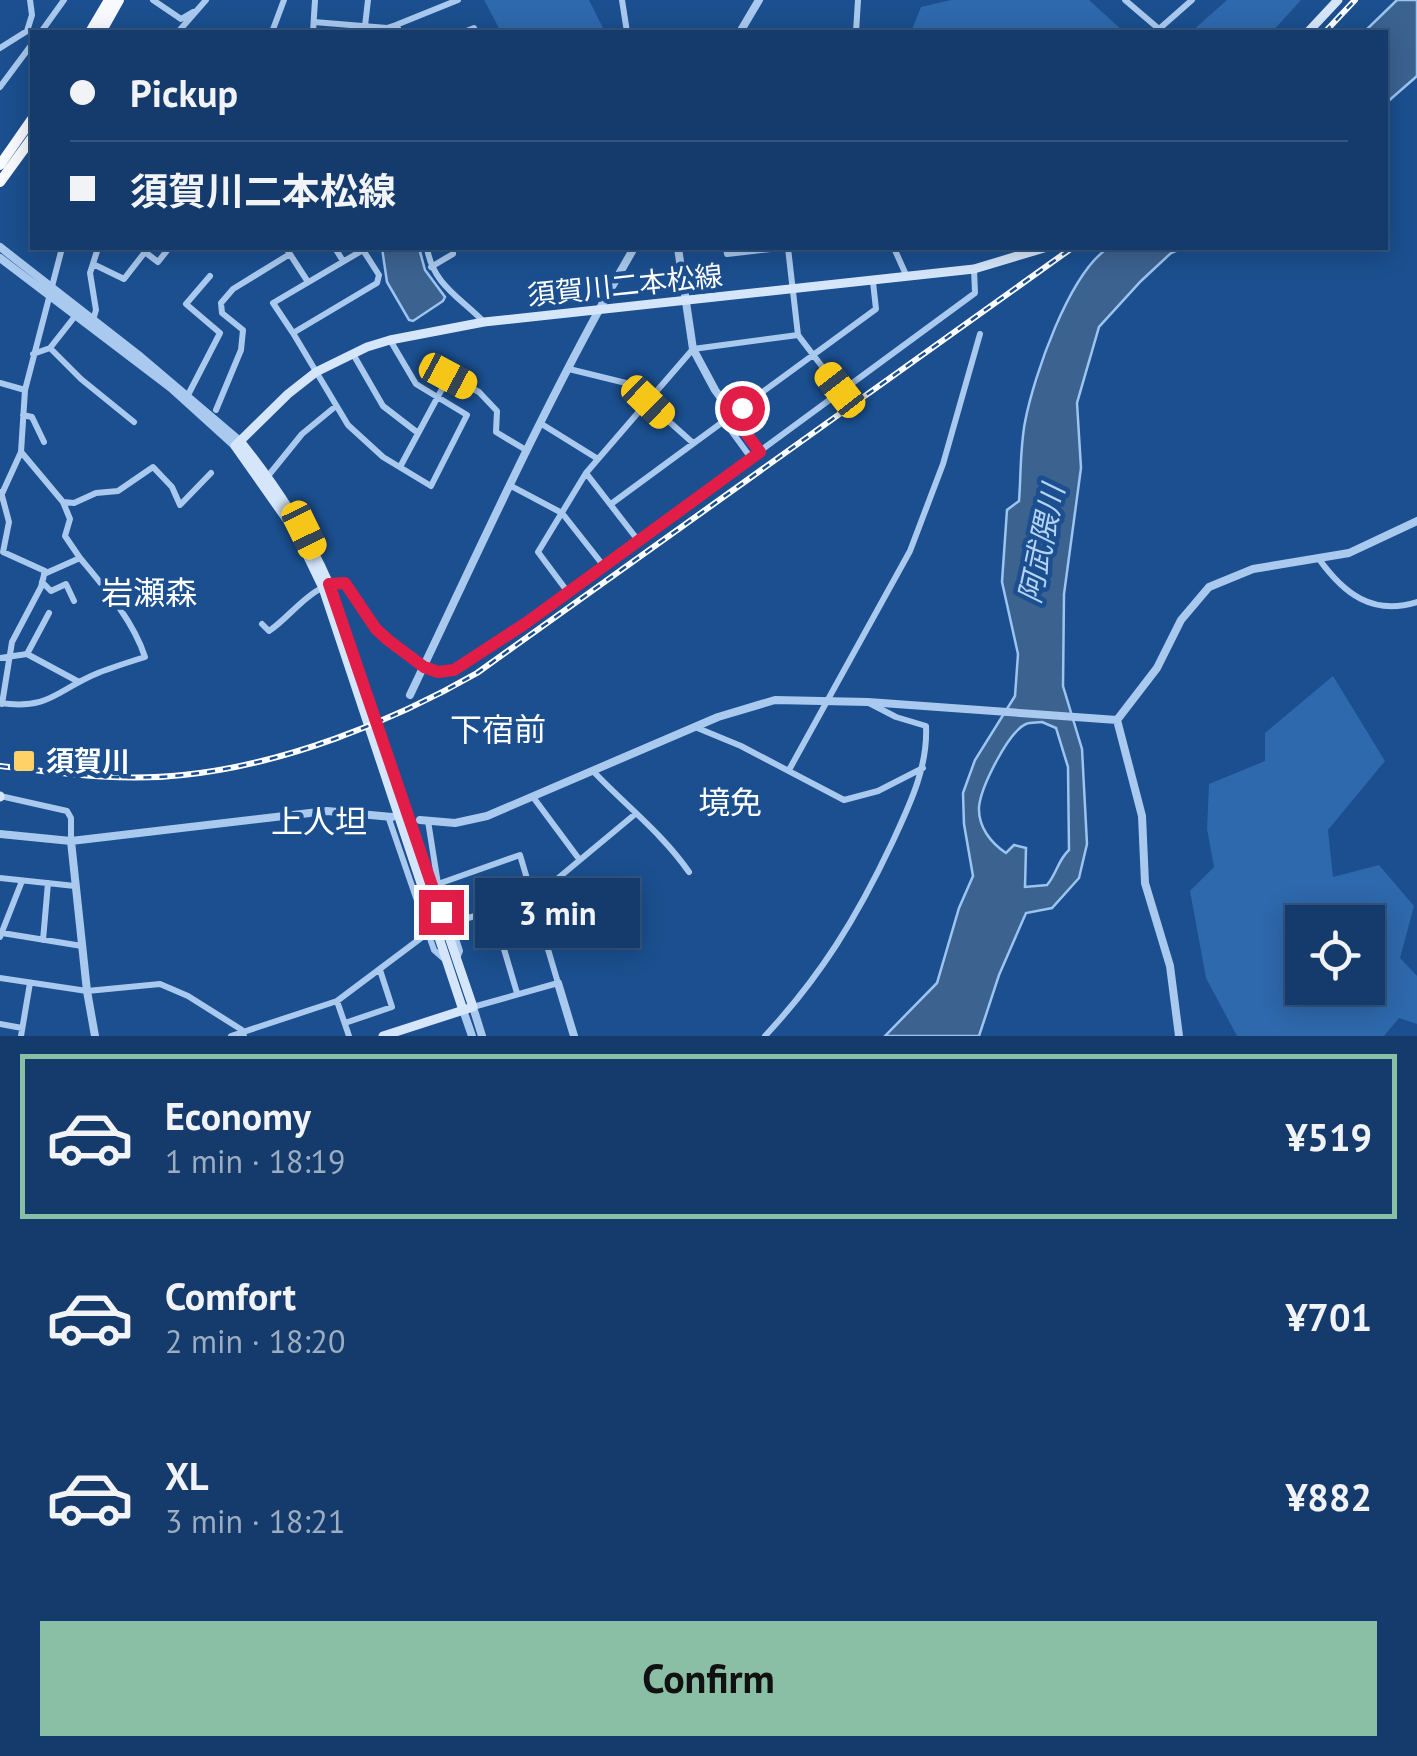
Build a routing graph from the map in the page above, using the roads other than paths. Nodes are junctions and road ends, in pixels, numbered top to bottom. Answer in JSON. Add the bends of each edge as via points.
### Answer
{"nodes":[{"id":1,"x":30,"y":0,"type":"edge"},
{"id":2,"x":64,"y":0,"type":"edge"},
{"id":3,"x":109,"y":0,"type":"edge"},
{"id":4,"x":119,"y":0,"type":"edge"},
{"id":5,"x":153,"y":0,"type":"edge"},
{"id":6,"x":206,"y":0,"type":"edge"},
{"id":7,"x":284,"y":0,"type":"edge"},
{"id":8,"x":315,"y":0,"type":"edge"},
{"id":9,"x":368,"y":0,"type":"edge"},
{"id":10,"x":458,"y":0,"type":"edge"},
{"id":11,"x":622,"y":0,"type":"edge"},
{"id":12,"x":759,"y":0,"type":"edge"},
{"id":13,"x":858,"y":0,"type":"edge"},
{"id":14,"x":1125,"y":0,"type":"edge"},
{"id":15,"x":1177,"y":0,"type":"edge"},
{"id":16,"x":1192,"y":0,"type":"edge"},
{"id":17,"x":1338,"y":0,"type":"edge"},
{"id":18,"x":442,"y":3,"type":"edge"},
{"id":19,"x":1185,"y":7,"type":"junction"},
{"id":20,"x":193,"y":12,"type":"junction"},
{"id":21,"x":314,"y":22,"type":"junction"},
{"id":22,"x":365,"y":26,"type":"junction"},
{"id":23,"x":398,"y":29,"type":"edge"},
{"id":24,"x":30,"y":30,"type":"edge"},
{"id":25,"x":42,"y":30,"type":"edge"},
{"id":26,"x":91,"y":30,"type":"edge"},
{"id":27,"x":102,"y":30,"type":"edge"},
{"id":28,"x":180,"y":30,"type":"edge"},
{"id":29,"x":273,"y":30,"type":"edge"},
{"id":30,"x":313,"y":30,"type":"edge"},
{"id":31,"x":627,"y":30,"type":"edge"},
{"id":32,"x":741,"y":30,"type":"edge"},
{"id":33,"x":856,"y":30,"type":"edge"},
{"id":34,"x":1310,"y":30,"type":"edge"},
{"id":35,"x":30,"y":34,"type":"edge"},
{"id":36,"x":30,"y":47,"type":"edge"},
{"id":37,"x":0,"y":48,"type":"edge"},
{"id":38,"x":0,"y":87,"type":"edge"},
{"id":39,"x":30,"y":123,"type":"edge"},
{"id":40,"x":30,"y":141,"type":"edge"},
{"id":41,"x":0,"y":165,"type":"edge"},
{"id":42,"x":0,"y":182,"type":"edge"},
{"id":43,"x":61,"y":250,"type":"edge"},
{"id":44,"x":97,"y":250,"type":"edge"},
{"id":45,"x":167,"y":250,"type":"edge"},
{"id":46,"x":336,"y":250,"type":"edge"},
{"id":47,"x":428,"y":250,"type":"edge"},
{"id":48,"x":452,"y":250,"type":"edge"},
{"id":49,"x":633,"y":250,"type":"edge"},
{"id":50,"x":678,"y":250,"type":"edge"},
{"id":51,"x":726,"y":250,"type":"edge"},
{"id":52,"x":762,"y":250,"type":"edge"},
{"id":53,"x":788,"y":250,"type":"edge"},
{"id":54,"x":895,"y":250,"type":"edge"},
{"id":55,"x":1037,"y":250,"type":"edge"},
{"id":56,"x":288,"y":251,"type":"edge"},
{"id":57,"x":0,"y":253,"type":"edge"},
{"id":58,"x":343,"y":261,"type":"junction"},
{"id":59,"x":92,"y":264,"type":"junction"},
{"id":60,"x":432,"y":267,"type":"junction"},
{"id":61,"x":974,"y":269,"type":"junction"},
{"id":62,"x":210,"y":276,"type":"dead end"},
{"id":63,"x":907,"y":277,"type":"junction"},
{"id":64,"x":308,"y":282,"type":"junction"},
{"id":65,"x":872,"y":282,"type":"junction"},
{"id":66,"x":50,"y":286,"type":"junction"},
{"id":67,"x":794,"y":290,"type":"junction"},
{"id":68,"x":51,"y":297,"type":"junction"},
{"id":69,"x":685,"y":302,"type":"junction"},
{"id":70,"x":598,"y":310,"type":"junction"},
{"id":71,"x":76,"y":314,"type":"junction"},
{"id":72,"x":93,"y":320,"type":"junction"},
{"id":73,"x":484,"y":322,"type":"junction"},
{"id":74,"x":292,"y":333,"type":"junction"},
{"id":75,"x":980,"y":334,"type":"dead end"},
{"id":76,"x":798,"y":335,"type":"junction"},
{"id":77,"x":390,"y":340,"type":"junction"},
{"id":78,"x":50,"y":348,"type":"junction"},
{"id":79,"x":693,"y":349,"type":"junction"},
{"id":80,"x":352,"y":353,"type":"junction"},
{"id":81,"x":33,"y":354,"type":"junction"},
{"id":82,"x":814,"y":356,"type":"junction"},
{"id":83,"x":569,"y":370,"type":"junction"},
{"id":84,"x":316,"y":372,"type":"junction"},
{"id":85,"x":0,"y":383,"type":"edge"},
{"id":86,"x":25,"y":390,"type":"junction"},
{"id":87,"x":840,"y":390,"type":"junction"},
{"id":88,"x":188,"y":395,"type":"junction"},
{"id":89,"x":436,"y":398,"type":"junction"},
{"id":90,"x":648,"y":402,"type":"junction"},
{"id":91,"x":336,"y":406,"type":"junction"},
{"id":92,"x":216,"y":410,"type":"dead end"},
{"id":93,"x":23,"y":415,"type":"junction"},
{"id":94,"x":737,"y":421,"type":"junction"},
{"id":95,"x":134,"y":422,"type":"dead end"},
{"id":96,"x":540,"y":423,"type":"junction"},
{"id":97,"x":418,"y":434,"type":"junction"},
{"id":98,"x":44,"y":442,"type":"dead end"},
{"id":99,"x":237,"y":444,"type":"junction"},
{"id":100,"x":692,"y":444,"type":"junction"},
{"id":101,"x":526,"y":450,"type":"junction"},
{"id":102,"x":21,"y":452,"type":"junction"},
{"id":103,"x":760,"y":452,"type":"junction"},
{"id":104,"x":751,"y":458,"type":"junction"},
{"id":105,"x":598,"y":459,"type":"junction"},
{"id":106,"x":400,"y":467,"type":"junction"},
{"id":107,"x":211,"y":473,"type":"dead end"},
{"id":108,"x":586,"y":473,"type":"junction"},
{"id":109,"x":268,"y":476,"type":"junction"},
{"id":110,"x":509,"y":485,"type":"junction"},
{"id":111,"x":1,"y":494,"type":"edge"},
{"id":112,"x":63,"y":502,"type":"junction"},
{"id":113,"x":612,"y":504,"type":"junction"},
{"id":114,"x":562,"y":513,"type":"junction"},
{"id":115,"x":1417,"y":521,"type":"edge"},
{"id":116,"x":637,"y":539,"type":"junction"},
{"id":117,"x":80,"y":558,"type":"junction"},
{"id":118,"x":1319,"y":559,"type":"junction"},
{"id":119,"x":603,"y":565,"type":"junction"},
{"id":120,"x":43,"y":578,"type":"junction"},
{"id":121,"x":326,"y":586,"type":"junction"},
{"id":122,"x":567,"y":592,"type":"junction"},
{"id":123,"x":74,"y":601,"type":"dead end"},
{"id":124,"x":1417,"y":602,"type":"edge"},
{"id":125,"x":49,"y":614,"type":"dead end"},
{"id":126,"x":262,"y":624,"type":"dead end"},
{"id":127,"x":27,"y":654,"type":"junction"},
{"id":128,"x":4,"y":658,"type":"edge"},
{"id":129,"x":424,"y":667,"type":"junction"},
{"id":130,"x":79,"y":682,"type":"junction"},
{"id":131,"x":410,"y":695,"type":"dead end"},
{"id":132,"x":829,"y":701,"type":"junction"},
{"id":133,"x":868,"y":702,"type":"junction"},
{"id":134,"x":1,"y":704,"type":"edge"},
{"id":135,"x":1116,"y":720,"type":"junction"},
{"id":136,"x":695,"y":728,"type":"junction"},
{"id":137,"x":923,"y":768,"type":"junction"},
{"id":138,"x":789,"y":770,"type":"junction"},
{"id":139,"x":593,"y":771,"type":"junction"},
{"id":140,"x":0,"y":797,"type":"edge"},
{"id":141,"x":533,"y":797,"type":"junction"},
{"id":142,"x":634,"y":815,"type":"junction"},
{"id":143,"x":390,"y":816,"type":"joint"},
{"id":144,"x":424,"y":820,"type":"joint"},
{"id":145,"x":0,"y":834,"type":"edge"},
{"id":146,"x":71,"y":841,"type":"junction"},
{"id":147,"x":580,"y":860,"type":"junction"},
{"id":148,"x":688,"y":872,"type":"dead end"},
{"id":149,"x":0,"y":878,"type":"edge"},
{"id":150,"x":22,"y":881,"type":"junction"},
{"id":151,"x":48,"y":883,"type":"junction"},
{"id":152,"x":438,"y":884,"type":"junction"},
{"id":153,"x":75,"y":886,"type":"junction"},
{"id":154,"x":533,"y":898,"type":"junction"},
{"id":155,"x":493,"y":912,"type":"junction"},
{"id":156,"x":450,"y":923,"type":"junction"},
{"id":157,"x":429,"y":932,"type":"junction"},
{"id":158,"x":1,"y":935,"type":"edge"},
{"id":159,"x":44,"y":940,"type":"junction"},
{"id":160,"x":82,"y":946,"type":"junction"},
{"id":161,"x":453,"y":962,"type":"junction"},
{"id":162,"x":380,"y":970,"type":"junction"},
{"id":163,"x":0,"y":978,"type":"edge"},
{"id":164,"x":30,"y":983,"type":"junction"},
{"id":165,"x":558,"y":983,"type":"junction"},
{"id":166,"x":86,"y":991,"type":"junction"},
{"id":167,"x":517,"y":993,"type":"junction"},
{"id":168,"x":337,"y":1001,"type":"junction"},
{"id":169,"x":468,"y":1008,"type":"junction"},
{"id":170,"x":345,"y":1023,"type":"junction"},
{"id":171,"x":0,"y":1024,"type":"edge"},
{"id":172,"x":21,"y":1032,"type":"edge"},
{"id":173,"x":243,"y":1033,"type":"edge"},
{"id":174,"x":470,"y":1034,"type":"edge"},
{"id":175,"x":95,"y":1036,"type":"edge"},
{"id":176,"x":231,"y":1036,"type":"edge"},
{"id":177,"x":350,"y":1036,"type":"edge"},
{"id":178,"x":383,"y":1036,"type":"edge"},
{"id":179,"x":482,"y":1036,"type":"edge"},
{"id":180,"x":574,"y":1036,"type":"edge"},
{"id":181,"x":764,"y":1036,"type":"edge"},
{"id":182,"x":1179,"y":1036,"type":"edge"}],
"edges":[{"from":1,"to":24,"type":"street"},
{"from":2,"to":25,"type":"street"},
{"from":3,"to":26,"type":"highway"},
{"from":4,"to":27,"type":"highway"},
{"from":5,"to":20,"type":"street","via":[[180,19]]},
{"from":6,"to":20,"type":"street"},
{"from":7,"to":29,"type":"street"},
{"from":8,"to":21,"type":"street"},
{"from":9,"to":22,"type":"street"},
{"from":10,"to":18,"type":"street"},
{"from":11,"to":31,"type":"street"},
{"from":12,"to":32,"type":"street"},
{"from":13,"to":33,"type":"street"},
{"from":14,"to":19,"type":"street","via":[[1159,29]]},
{"from":15,"to":19,"type":"street"},
{"from":16,"to":19,"type":"street"},
{"from":17,"to":34,"type":"main road"},
{"from":18,"to":23,"type":"street"},
{"from":20,"to":28,"type":"street"},
{"from":21,"to":22,"type":"street"},
{"from":21,"to":30,"type":"street"},
{"from":22,"to":23,"type":"street"},
{"from":35,"to":37,"type":"street"},
{"from":36,"to":38,"type":"street"},
{"from":39,"to":41,"type":"highway"},
{"from":40,"to":42,"type":"highway"},
{"from":43,"to":66,"type":"street"},
{"from":44,"to":59,"type":"street"},
{"from":45,"to":59,"type":"street","via":[[158,262],[145,252],[124,279]]},
{"from":46,"to":58,"type":"street"},
{"from":47,"to":60,"type":"street"},
{"from":48,"to":60,"type":"street"},
{"from":49,"to":70,"type":"street"},
{"from":50,"to":69,"type":"street"},
{"from":51,"to":52,"type":"street"},
{"from":53,"to":67,"type":"street"},
{"from":54,"to":63,"type":"street"},
{"from":55,"to":61,"type":"main road","name":"須賀川二本松線"},
{"from":56,"to":64,"type":"street"},
{"from":56,"to":92,"type":"street","via":[[221,303],[222,313],[243,330]]},
{"from":57,"to":66,"type":"street"},
{"from":57,"to":68,"type":"street"},
{"from":58,"to":64,"type":"street"},
{"from":58,"to":74,"type":"street","via":[[363,250],[377,282]]},
{"from":59,"to":72,"type":"street"},
{"from":60,"to":73,"type":"street"},
{"from":61,"to":63,"type":"main road","name":"須賀川二本松線"},
{"from":61,"to":87,"type":"street","via":[[974,292]]},
{"from":62,"to":88,"type":"street","via":[[186,304],[220,332]]},
{"from":63,"to":65,"type":"main road","name":"須賀川二本松線"},
{"from":64,"to":74,"type":"street","via":[[273,303]]},
{"from":65,"to":67,"type":"main road","name":"須賀川二本松線"},
{"from":65,"to":82,"type":"street","via":[[876,309]]},
{"from":66,"to":68,"type":"street"},
{"from":66,"to":72,"type":"street"},
{"from":67,"to":69,"type":"main road","name":"須賀川二本松線"},
{"from":67,"to":76,"type":"street"},
{"from":68,"to":71,"type":"street"},
{"from":68,"to":81,"type":"street"},
{"from":69,"to":70,"type":"main road","name":"須賀川二本松線"},
{"from":69,"to":79,"type":"street"},
{"from":70,"to":73,"type":"main road","name":"須賀川二本松線"},
{"from":70,"to":83,"type":"street"},
{"from":71,"to":78,"type":"street"},
{"from":71,"to":99,"type":"street"},
{"from":72,"to":88,"type":"street"},
{"from":73,"to":77,"type":"main road","name":"須賀川二本松線"},
{"from":74,"to":84,"type":"street"},
{"from":75,"to":132,"type":"street","via":[[910,550]]},
{"from":76,"to":79,"type":"street"},
{"from":76,"to":82,"type":"street"},
{"from":77,"to":80,"type":"main road","name":"須賀川二本松線"},
{"from":77,"to":89,"type":"street","via":[[407,374]]},
{"from":78,"to":81,"type":"street"},
{"from":78,"to":95,"type":"street"},
{"from":79,"to":90,"type":"street"},
{"from":79,"to":94,"type":"street"},
{"from":80,"to":84,"type":"main road","name":"須賀川二本松線"},
{"from":80,"to":97,"type":"street","via":[[384,406]]},
{"from":81,"to":86,"type":"street"},
{"from":82,"to":87,"type":"street"},
{"from":82,"to":94,"type":"street","via":[[742,408],[746,415]]},
{"from":83,"to":90,"type":"street","via":[[626,383]]},
{"from":83,"to":96,"type":"street"},
{"from":84,"to":91,"type":"street"},
{"from":84,"to":99,"type":"main road","name":"須賀川二本松線"},
{"from":85,"to":86,"type":"street"},
{"from":86,"to":93,"type":"street"},
{"from":87,"to":103,"type":"street"},
{"from":88,"to":99,"type":"street"},
{"from":89,"to":97,"type":"street"},
{"from":89,"to":101,"type":"street","via":[[448,376],[479,392],[497,411],[496,432]]},
{"from":89,"to":106,"type":"street","via":[[468,416],[430,486]]},
{"from":90,"to":100,"type":"street"},
{"from":90,"to":105,"type":"street"},
{"from":91,"to":106,"type":"street","via":[[364,442]]},
{"from":91,"to":109,"type":"street"},
{"from":93,"to":98,"type":"street","via":[[32,418]]},
{"from":93,"to":102,"type":"street"},
{"from":94,"to":103,"type":"street"},
{"from":96,"to":101,"type":"street"},
{"from":96,"to":105,"type":"street"},
{"from":97,"to":106,"type":"street"},
{"from":99,"to":109,"type":"main road"},
{"from":99,"to":121,"type":"main road"},
{"from":100,"to":104,"type":"street","via":[[724,421]]},
{"from":100,"to":113,"type":"street"},
{"from":101,"to":110,"type":"street"},
{"from":102,"to":111,"type":"street"},
{"from":102,"to":112,"type":"street"},
{"from":103,"to":104,"type":"street"},
{"from":104,"to":116,"type":"street"},
{"from":105,"to":108,"type":"street"},
{"from":107,"to":112,"type":"street","via":[[180,505],[153,467],[118,491]]},
{"from":108,"to":113,"type":"street"},
{"from":108,"to":114,"type":"street"},
{"from":109,"to":121,"type":"main road","via":[[304,530]]},
{"from":110,"to":114,"type":"street"},
{"from":110,"to":129,"type":"street"},
{"from":111,"to":120,"type":"street","via":[[9,522],[3,552]]},
{"from":112,"to":117,"type":"street","via":[[70,518],[65,536]]},
{"from":113,"to":116,"type":"street"},
{"from":114,"to":119,"type":"street"},
{"from":114,"to":122,"type":"street","via":[[538,552]]},
{"from":115,"to":118,"type":"street"},
{"from":116,"to":119,"type":"street"},
{"from":117,"to":120,"type":"street"},
{"from":117,"to":130,"type":"street","via":[[145,658]]},
{"from":118,"to":124,"type":"street","via":[[1369,604]]},
{"from":118,"to":135,"type":"street","via":[[1253,569],[1209,587]]},
{"from":119,"to":122,"type":"street"},
{"from":120,"to":123,"type":"street","via":[[51,591],[66,584]]},
{"from":120,"to":128,"type":"street"},
{"from":121,"to":126,"type":"street","via":[[269,631]]},
{"from":121,"to":129,"type":"street","via":[[345,583],[376,629]]},
{"from":121,"to":161,"type":"main road"},
{"from":122,"to":129,"type":"street","via":[[454,670]]},
{"from":125,"to":127,"type":"street"},
{"from":127,"to":128,"type":"street"},
{"from":127,"to":130,"type":"street"},
{"from":128,"to":134,"type":"street"},
{"from":129,"to":131,"type":"street"},
{"from":130,"to":134,"type":"street","via":[[42,702]]},
{"from":132,"to":133,"type":"street"},
{"from":132,"to":136,"type":"street","via":[[775,700]]},
{"from":132,"to":138,"type":"street"},
{"from":133,"to":135,"type":"street"},
{"from":133,"to":137,"type":"street","via":[[926,726]]},
{"from":135,"to":182,"type":"street","via":[[1142,816],[1144,883],[1170,966]]},
{"from":136,"to":138,"type":"street"},
{"from":136,"to":139,"type":"street"},
{"from":137,"to":138,"type":"street","via":[[878,792],[844,800]]},
{"from":137,"to":181,"type":"street","via":[[843,939]]},
{"from":139,"to":141,"type":"street"},
{"from":139,"to":142,"type":"street"},
{"from":140,"to":146,"type":"street","via":[[68,811]]},
{"from":141,"to":144,"type":"street","via":[[474,820]]},
{"from":141,"to":147,"type":"street"},
{"from":142,"to":147,"type":"street"},
{"from":142,"to":148,"type":"street","via":[[657,831]]},
{"from":143,"to":146,"type":"street","via":[[327,811]]},
{"from":143,"to":157,"type":"street"},
{"from":144,"to":152,"type":"street"},
{"from":145,"to":146,"type":"street"},
{"from":146,"to":153,"type":"street"},
{"from":147,"to":154,"type":"street"},
{"from":149,"to":150,"type":"street"},
{"from":150,"to":151,"type":"street"},
{"from":150,"to":158,"type":"street"},
{"from":151,"to":153,"type":"street"},
{"from":151,"to":159,"type":"street"},
{"from":152,"to":154,"type":"street","via":[[520,856]]},
{"from":152,"to":156,"type":"street"},
{"from":153,"to":160,"type":"street"},
{"from":154,"to":155,"type":"street"},
{"from":154,"to":165,"type":"street"},
{"from":155,"to":156,"type":"street"},
{"from":155,"to":167,"type":"street"},
{"from":156,"to":161,"type":"street","via":[[460,951]]},
{"from":157,"to":161,"type":"street","via":[[434,950]]},
{"from":157,"to":162,"type":"street"},
{"from":158,"to":159,"type":"street"},
{"from":159,"to":160,"type":"street"},
{"from":160,"to":166,"type":"street"},
{"from":161,"to":169,"type":"main road"},
{"from":161,"to":169,"type":"main road"},
{"from":162,"to":168,"type":"street"},
{"from":162,"to":170,"type":"street","via":[[392,1007]]},
{"from":163,"to":164,"type":"street"},
{"from":164,"to":166,"type":"street"},
{"from":164,"to":172,"type":"street"},
{"from":165,"to":167,"type":"street"},
{"from":165,"to":180,"type":"street"},
{"from":166,"to":173,"type":"street","via":[[160,984]]},
{"from":166,"to":175,"type":"street"},
{"from":167,"to":169,"type":"street"},
{"from":168,"to":170,"type":"street"},
{"from":168,"to":173,"type":"street"},
{"from":169,"to":174,"type":"street"},
{"from":169,"to":178,"type":"main road"},
{"from":169,"to":179,"type":"street"},
{"from":170,"to":177,"type":"street"},
{"from":171,"to":172,"type":"street"},
{"from":173,"to":176,"type":"street"}]}
